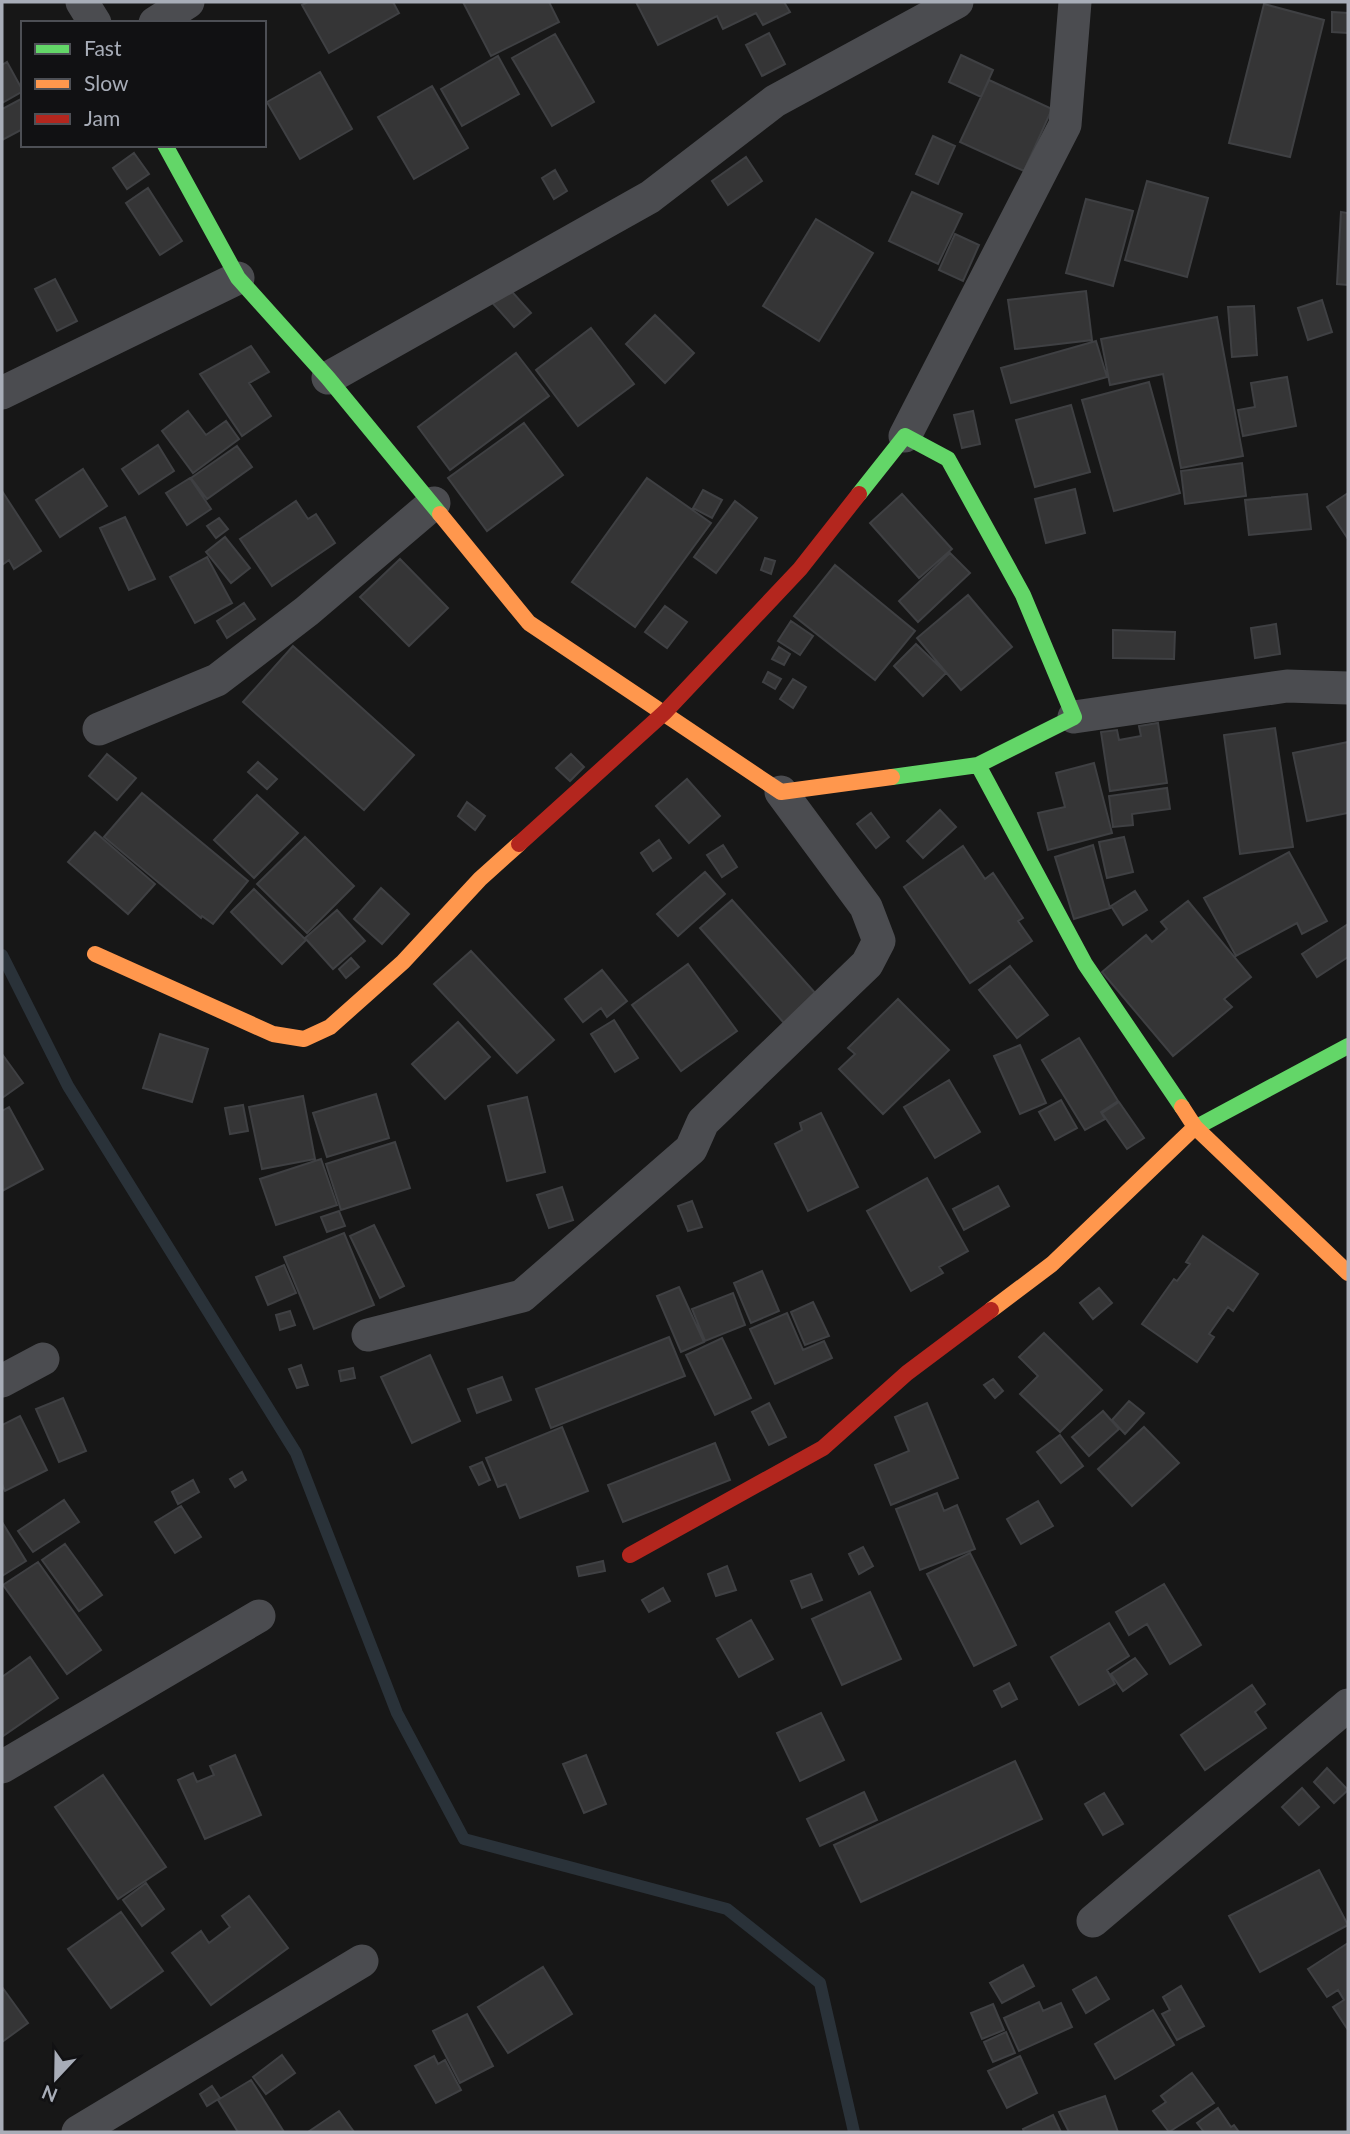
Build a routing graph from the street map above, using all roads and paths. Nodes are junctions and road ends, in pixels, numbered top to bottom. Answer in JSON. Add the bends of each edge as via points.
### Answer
{"nodes":[{"id":1,"x":82,"y":2,"type":"edge"},
{"id":2,"x":188,"y":2,"type":"edge"},
{"id":3,"x":957,"y":2,"type":"edge"},
{"id":4,"x":1075,"y":2,"type":"edge"},
{"id":5,"x":94,"y":21,"type":"edge"},
{"id":6,"x":158,"y":21,"type":"edge"},
{"id":7,"x":166,"y":147,"type":"edge"},
{"id":8,"x":238,"y":278,"type":"junction"},
{"id":9,"x":328,"y":378,"type":"junction"},
{"id":10,"x":2,"y":393,"type":"edge"},
{"id":11,"x":905,"y":436,"type":"junction"},
{"id":12,"x":434,"y":503,"type":"junction"},
{"id":13,"x":1348,"y":688,"type":"edge"},
{"id":14,"x":666,"y":712,"type":"junction"},
{"id":15,"x":1074,"y":717,"type":"junction"},
{"id":16,"x":99,"y":729,"type":"dead end"},
{"id":17,"x":978,"y":765,"type":"junction"},
{"id":18,"x":781,"y":792,"type":"junction"},
{"id":19,"x":95,"y":954,"type":"dead end"},
{"id":20,"x":1348,"y":1046,"type":"edge"},
{"id":21,"x":1195,"y":1128,"type":"junction"},
{"id":22,"x":1348,"y":1273,"type":"edge"},
{"id":23,"x":368,"y":1335,"type":"dead end"},
{"id":24,"x":43,"y":1359,"type":"dead end"},
{"id":25,"x":2,"y":1381,"type":"edge"},
{"id":26,"x":631,"y":1555,"type":"dead end"},
{"id":27,"x":260,"y":1616,"type":"dead end"},
{"id":28,"x":1348,"y":1705,"type":"edge"},
{"id":29,"x":2,"y":1767,"type":"edge"},
{"id":30,"x":1093,"y":1921,"type":"dead end"},
{"id":31,"x":362,"y":1961,"type":"dead end"},
{"id":32,"x":78,"y":2132,"type":"edge"}],
"edges":[{"from":1,"to":5,"type":"street"},
{"from":2,"to":6,"type":"street"},
{"from":3,"to":9,"type":"street","via":[[775,101],[650,197]]},
{"from":4,"to":11,"type":"street","via":[[1065,125]]},
{"from":7,"to":8,"type":"street"},
{"from":8,"to":9,"type":"street"},
{"from":8,"to":10,"type":"street"},
{"from":9,"to":12,"type":"street"},
{"from":11,"to":14,"type":"street","via":[[800,569]]},
{"from":11,"to":15,"type":"street","via":[[948,459],[1023,595]]},
{"from":12,"to":14,"type":"street","via":[[529,623]]},
{"from":12,"to":16,"type":"street","via":[[217,680]]},
{"from":13,"to":15,"type":"street","via":[[1287,686]]},
{"from":14,"to":18,"type":"street"},
{"from":14,"to":19,"type":"street","via":[[480,879],[403,962],[330,1027],[304,1039],[273,1034]]},
{"from":15,"to":17,"type":"street"},
{"from":17,"to":18,"type":"street"},
{"from":17,"to":21,"type":"street","via":[[1085,964]]},
{"from":18,"to":23,"type":"street","via":[[866,907],[879,941],[867,964],[703,1122],[691,1149],[522,1296]]},
{"from":20,"to":21,"type":"street"},
{"from":21,"to":22,"type":"street"},
{"from":21,"to":26,"type":"street","via":[[1052,1264],[906,1373],[822,1448]]},
{"from":24,"to":25,"type":"street"},
{"from":27,"to":29,"type":"street"},
{"from":28,"to":30,"type":"street"},
{"from":31,"to":32,"type":"street"}]}
